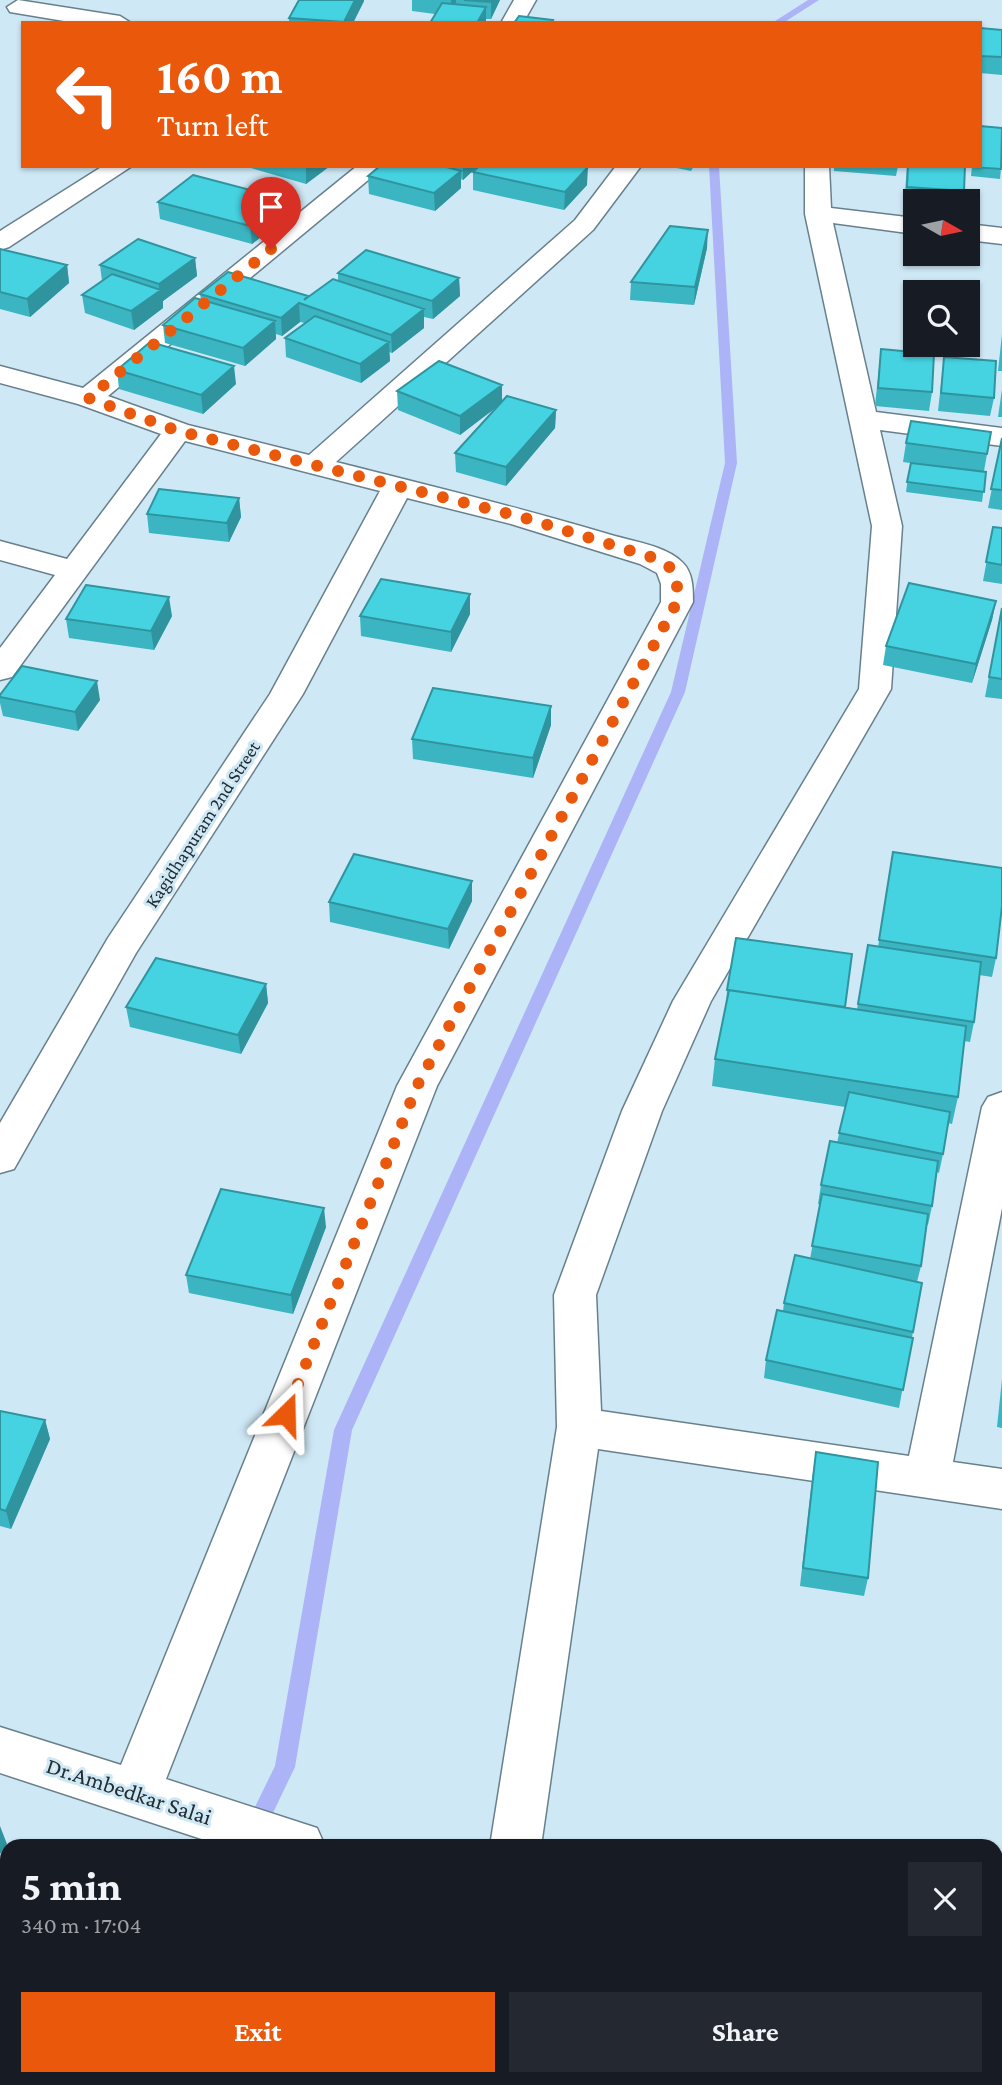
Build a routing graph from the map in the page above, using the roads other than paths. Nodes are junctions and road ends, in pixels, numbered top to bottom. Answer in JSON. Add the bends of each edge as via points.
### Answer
{"nodes":[{"id":1,"x":525,"y":0,"type":"edge"},
{"id":2,"x":18,"y":7,"type":"dead end"},
{"id":3,"x":107,"y":21,"type":"edge"},
{"id":4,"x":513,"y":21,"type":"edge"},
{"id":5,"x":117,"y":168,"type":"edge"},
{"id":6,"x":371,"y":168,"type":"edge"},
{"id":7,"x":627,"y":168,"type":"edge"},
{"id":8,"x":817,"y":168,"type":"edge"},
{"id":9,"x":818,"y":214,"type":"junction"},
{"id":10,"x":903,"y":225,"type":"edge"},
{"id":11,"x":980,"y":233,"type":"edge"},
{"id":12,"x":1002,"y":236,"type":"edge"},
{"id":13,"x":0,"y":242,"type":"edge"},
{"id":14,"x":0,"y":374,"type":"edge"},
{"id":15,"x":88,"y":398,"type":"junction"},
{"id":16,"x":865,"y":419,"type":"junction"},
{"id":17,"x":178,"y":431,"type":"junction"},
{"id":18,"x":1002,"y":437,"type":"edge"},
{"id":19,"x":315,"y":465,"type":"junction"},
{"id":20,"x":398,"y":486,"type":"junction"},
{"id":21,"x":0,"y":550,"type":"edge"},
{"id":22,"x":74,"y":571,"type":"junction"},
{"id":23,"x":0,"y":670,"type":"edge"},
{"id":24,"x":1002,"y":1107,"type":"edge"},
{"id":25,"x":0,"y":1158,"type":"edge"},
{"id":26,"x":579,"y":1427,"type":"junction"},
{"id":27,"x":927,"y":1477,"type":"junction"},
{"id":28,"x":1002,"y":1489,"type":"edge"},
{"id":29,"x":0,"y":1750,"type":"edge"},
{"id":30,"x":135,"y":1793,"type":"junction"},
{"id":31,"x":277,"y":1839,"type":"edge"},
{"id":32,"x":516,"y":1839,"type":"edge"}],
"edges":[{"from":1,"to":4,"type":"street"},
{"from":2,"to":3,"type":"street"},
{"from":5,"to":13,"type":"street"},
{"from":6,"to":15,"type":"street"},
{"from":7,"to":19,"type":"street","via":[[584,225]]},
{"from":8,"to":9,"type":"street"},
{"from":9,"to":10,"type":"street"},
{"from":9,"to":16,"type":"street"},
{"from":11,"to":12,"type":"street"},
{"from":14,"to":15,"type":"street"},
{"from":15,"to":17,"type":"street"},
{"from":16,"to":18,"type":"street"},
{"from":16,"to":26,"type":"street","via":[[887,526],[875,689],[692,1001],[642,1111],[575,1295]]},
{"from":17,"to":19,"type":"street"},
{"from":17,"to":22,"type":"street"},
{"from":19,"to":20,"type":"street"},
{"from":20,"to":25,"type":"street","name":"Kagidhapuram 2nd Street","via":[[286,694],[121,947]]},
{"from":20,"to":30,"type":"street","via":[[522,517],[651,557],[671,568],[677,602],[417,1086]]},
{"from":21,"to":22,"type":"street"},
{"from":22,"to":23,"type":"street"},
{"from":24,"to":27,"type":"street"},
{"from":26,"to":27,"type":"street"},
{"from":26,"to":32,"type":"street"},
{"from":27,"to":28,"type":"street"},
{"from":29,"to":30,"type":"street","name":"Dr.Ambedkar Salai"},
{"from":30,"to":31,"type":"street","name":"Dr.Ambedkar Salai"}]}
